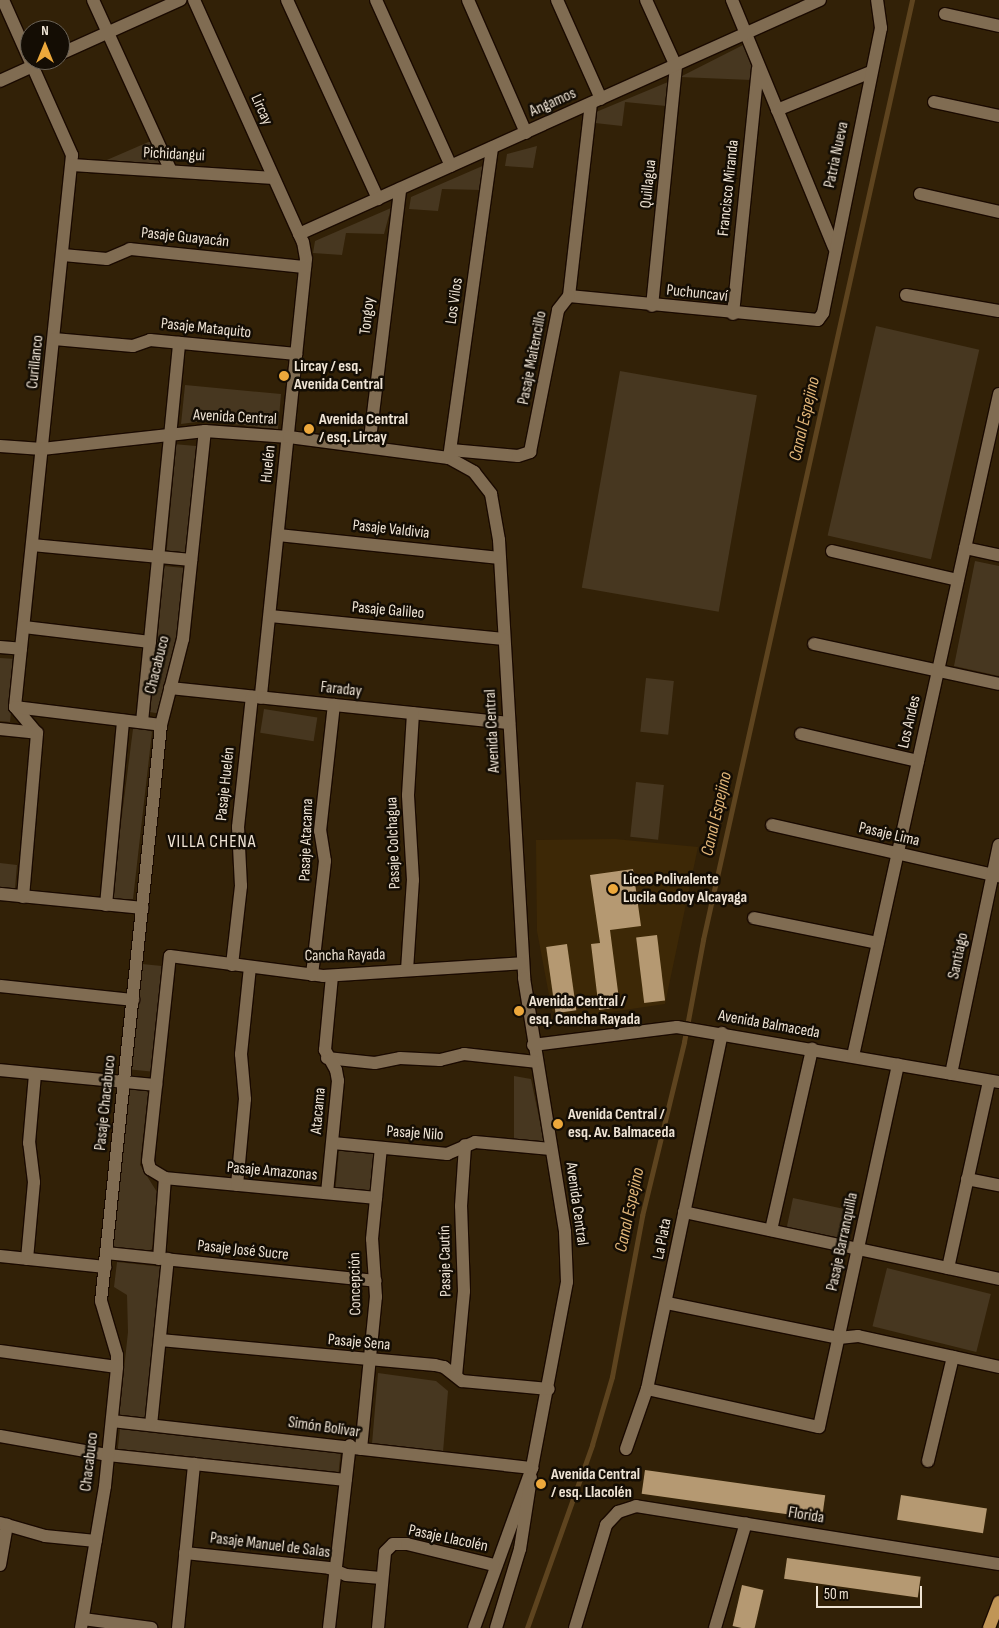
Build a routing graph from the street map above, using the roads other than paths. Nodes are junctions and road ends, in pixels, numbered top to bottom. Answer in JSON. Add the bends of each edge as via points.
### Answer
{"nodes":[{"id":1,"x":3,"y":0,"type":"edge"},
{"id":2,"x":93,"y":0,"type":"edge"},
{"id":3,"x":180,"y":0,"type":"edge"},
{"id":4,"x":194,"y":0,"type":"edge"},
{"id":5,"x":287,"y":0,"type":"edge"},
{"id":6,"x":376,"y":0,"type":"edge"},
{"id":7,"x":468,"y":0,"type":"edge"},
{"id":8,"x":556,"y":0,"type":"edge"},
{"id":9,"x":646,"y":0,"type":"edge"},
{"id":10,"x":732,"y":0,"type":"edge"},
{"id":11,"x":820,"y":0,"type":"edge"},
{"id":12,"x":877,"y":0,"type":"edge"},
{"id":13,"x":946,"y":14,"type":"dead end"},
{"id":14,"x":999,"y":26,"type":"edge"},
{"id":15,"x":108,"y":32,"type":"junction"},
{"id":16,"x":746,"y":35,"type":"junction"},
{"id":17,"x":20,"y":39,"type":"edge"},
{"id":18,"x":70,"y":49,"type":"edge"},
{"id":19,"x":758,"y":65,"type":"junction"},
{"id":20,"x":676,"y":66,"type":"junction"},
{"id":21,"x":23,"y":70,"type":"edge"},
{"id":22,"x":34,"y":70,"type":"edge"},
{"id":23,"x":871,"y":72,"type":"junction"},
{"id":24,"x":0,"y":81,"type":"edge"},
{"id":25,"x":596,"y":101,"type":"junction"},
{"id":26,"x":934,"y":102,"type":"dead end"},
{"id":27,"x":777,"y":110,"type":"junction"},
{"id":28,"x":999,"y":116,"type":"edge"},
{"id":29,"x":526,"y":133,"type":"junction"},
{"id":30,"x":492,"y":148,"type":"junction"},
{"id":31,"x":72,"y":165,"type":"junction"},
{"id":32,"x":451,"y":166,"type":"junction"},
{"id":33,"x":171,"y":171,"type":"junction"},
{"id":34,"x":274,"y":178,"type":"junction"},
{"id":35,"x":400,"y":189,"type":"junction"},
{"id":36,"x":920,"y":194,"type":"dead end"},
{"id":37,"x":378,"y":199,"type":"junction"},
{"id":38,"x":999,"y":212,"type":"edge"},
{"id":39,"x":299,"y":234,"type":"junction"},
{"id":40,"x":834,"y":248,"type":"junction"},
{"id":41,"x":63,"y":254,"type":"junction"},
{"id":42,"x":306,"y":266,"type":"junction"},
{"id":43,"x":906,"y":295,"type":"dead end"},
{"id":44,"x":569,"y":296,"type":"junction"},
{"id":45,"x":652,"y":306,"type":"junction"},
{"id":46,"x":999,"y":311,"type":"edge"},
{"id":47,"x":733,"y":314,"type":"junction"},
{"id":48,"x":821,"y":317,"type":"joint"},
{"id":49,"x":54,"y":339,"type":"junction"},
{"id":50,"x":179,"y":343,"type":"junction"},
{"id":51,"x":296,"y":354,"type":"junction"},
{"id":52,"x":999,"y":394,"type":"edge"},
{"id":53,"x":205,"y":430,"type":"junction"},
{"id":54,"x":170,"y":434,"type":"junction"},
{"id":55,"x":288,"y":437,"type":"junction"},
{"id":56,"x":0,"y":446,"type":"edge"},
{"id":57,"x":369,"y":448,"type":"junction"},
{"id":58,"x":42,"y":449,"type":"junction"},
{"id":59,"x":450,"y":454,"type":"junction"},
{"id":60,"x":278,"y":535,"type":"junction"},
{"id":61,"x":32,"y":545,"type":"junction"},
{"id":62,"x":965,"y":548,"type":"junction"},
{"id":63,"x":832,"y":551,"type":"dead end"},
{"id":64,"x":999,"y":556,"type":"edge"},
{"id":65,"x":158,"y":557,"type":"junction"},
{"id":66,"x":500,"y":558,"type":"junction"},
{"id":67,"x":191,"y":560,"type":"junction"},
{"id":68,"x":958,"y":580,"type":"junction"},
{"id":69,"x":270,"y":616,"type":"junction"},
{"id":70,"x":24,"y":627,"type":"junction"},
{"id":71,"x":504,"y":639,"type":"junction"},
{"id":72,"x":150,"y":642,"type":"junction"},
{"id":73,"x":814,"y":644,"type":"dead end"},
{"id":74,"x":0,"y":647,"type":"edge"},
{"id":75,"x":21,"y":649,"type":"junction"},
{"id":76,"x":938,"y":671,"type":"junction"},
{"id":77,"x":999,"y":684,"type":"edge"},
{"id":78,"x":170,"y":688,"type":"junction"},
{"id":79,"x":257,"y":697,"type":"junction"},
{"id":80,"x":334,"y":705,"type":"junction"},
{"id":81,"x":15,"y":707,"type":"junction"},
{"id":82,"x":413,"y":713,"type":"junction"},
{"id":83,"x":123,"y":721,"type":"junction"},
{"id":84,"x":142,"y":722,"type":"junction"},
{"id":85,"x":509,"y":723,"type":"junction"},
{"id":86,"x":161,"y":725,"type":"junction"},
{"id":87,"x":0,"y":729,"type":"edge"},
{"id":88,"x":37,"y":733,"type":"junction"},
{"id":89,"x":801,"y":734,"type":"dead end"},
{"id":90,"x":918,"y":761,"type":"junction"},
{"id":91,"x":772,"y":825,"type":"dead end"},
{"id":92,"x":999,"y":845,"type":"edge"},
{"id":93,"x":898,"y":853,"type":"junction"},
{"id":94,"x":996,"y":875,"type":"edge"},
{"id":95,"x":0,"y":894,"type":"edge"},
{"id":96,"x":23,"y":897,"type":"junction"},
{"id":97,"x":106,"y":905,"type":"junction"},
{"id":98,"x":142,"y":908,"type":"junction"},
{"id":99,"x":754,"y":918,"type":"dead end"},
{"id":100,"x":878,"y":943,"type":"junction"},
{"id":101,"x":522,"y":963,"type":"junction"},
{"id":102,"x":232,"y":965,"type":"junction"},
{"id":103,"x":250,"y":967,"type":"junction"},
{"id":104,"x":407,"y":970,"type":"junction"},
{"id":105,"x":312,"y":975,"type":"junction"},
{"id":106,"x":332,"y":976,"type":"junction"},
{"id":107,"x":0,"y":986,"type":"edge"},
{"id":108,"x":133,"y":1000,"type":"junction"},
{"id":109,"x":722,"y":1033,"type":"junction"},
{"id":110,"x":533,"y":1045,"type":"junction"},
{"id":111,"x":812,"y":1049,"type":"junction"},
{"id":112,"x":853,"y":1056,"type":"junction"},
{"id":113,"x":327,"y":1058,"type":"junction"},
{"id":114,"x":536,"y":1062,"type":"junction"},
{"id":115,"x":898,"y":1064,"type":"junction"},
{"id":116,"x":0,"y":1070,"type":"edge"},
{"id":117,"x":35,"y":1074,"type":"junction"},
{"id":118,"x":951,"y":1074,"type":"junction"},
{"id":119,"x":124,"y":1082,"type":"junction"},
{"id":120,"x":994,"y":1082,"type":"edge"},
{"id":121,"x":156,"y":1085,"type":"junction"},
{"id":122,"x":333,"y":1142,"type":"junction"},
{"id":123,"x":465,"y":1145,"type":"junction"},
{"id":124,"x":381,"y":1148,"type":"junction"},
{"id":125,"x":551,"y":1149,"type":"junction"},
{"id":126,"x":165,"y":1178,"type":"junction"},
{"id":127,"x":967,"y":1178,"type":"junction"},
{"id":128,"x":237,"y":1185,"type":"junction"},
{"id":129,"x":999,"y":1185,"type":"edge"},
{"id":130,"x":327,"y":1193,"type":"junction"},
{"id":131,"x":376,"y":1198,"type":"junction"},
{"id":132,"x":684,"y":1212,"type":"junction"},
{"id":133,"x":771,"y":1230,"type":"junction"},
{"id":134,"x":858,"y":1248,"type":"junction"},
{"id":135,"x":106,"y":1253,"type":"junction"},
{"id":136,"x":0,"y":1256,"type":"edge"},
{"id":137,"x":27,"y":1259,"type":"junction"},
{"id":138,"x":163,"y":1259,"type":"junction"},
{"id":139,"x":105,"y":1267,"type":"junction"},
{"id":140,"x":948,"y":1268,"type":"junction"},
{"id":141,"x":999,"y":1279,"type":"edge"},
{"id":142,"x":376,"y":1281,"type":"junction"},
{"id":143,"x":101,"y":1301,"type":"joint"},
{"id":144,"x":666,"y":1303,"type":"junction"},
{"id":145,"x":839,"y":1338,"type":"junction"},
{"id":146,"x":160,"y":1340,"type":"junction"},
{"id":147,"x":0,"y":1351,"type":"edge"},
{"id":148,"x":953,"y":1357,"type":"junction"},
{"id":149,"x":370,"y":1361,"type":"junction"},
{"id":150,"x":116,"y":1367,"type":"junction"},
{"id":151,"x":999,"y":1368,"type":"edge"},
{"id":152,"x":456,"y":1376,"type":"junction"},
{"id":153,"x":549,"y":1389,"type":"junction"},
{"id":154,"x":647,"y":1389,"type":"junction"},
{"id":155,"x":112,"y":1421,"type":"junction"},
{"id":156,"x":151,"y":1425,"type":"junction"},
{"id":157,"x":0,"y":1436,"type":"edge"},
{"id":158,"x":356,"y":1447,"type":"junction"},
{"id":159,"x":626,"y":1449,"type":"dead end"},
{"id":160,"x":108,"y":1455,"type":"junction"},
{"id":161,"x":928,"y":1461,"type":"dead end"},
{"id":162,"x":194,"y":1464,"type":"junction"},
{"id":163,"x":532,"y":1468,"type":"junction"},
{"id":164,"x":346,"y":1480,"type":"junction"},
{"id":165,"x":746,"y":1523,"type":"junction"},
{"id":166,"x":4,"y":1524,"type":"edge"},
{"id":167,"x":96,"y":1541,"type":"junction"},
{"id":168,"x":185,"y":1552,"type":"junction"},
{"id":169,"x":999,"y":1564,"type":"edge"},
{"id":170,"x":0,"y":1565,"type":"edge"},
{"id":171,"x":494,"y":1566,"type":"junction"},
{"id":172,"x":336,"y":1571,"type":"junction"},
{"id":173,"x":380,"y":1578,"type":"junction"},
{"id":174,"x":999,"y":1602,"type":"edge"},
{"id":175,"x":82,"y":1623,"type":"edge"},
{"id":176,"x":151,"y":1628,"type":"edge"},
{"id":177,"x":178,"y":1628,"type":"edge"},
{"id":178,"x":329,"y":1628,"type":"edge"},
{"id":179,"x":378,"y":1628,"type":"edge"},
{"id":180,"x":474,"y":1628,"type":"edge"},
{"id":181,"x":496,"y":1628,"type":"edge"},
{"id":182,"x":575,"y":1628,"type":"edge"},
{"id":183,"x":715,"y":1628,"type":"edge"},
{"id":184,"x":989,"y":1628,"type":"edge"}],
"edges":[{"from":1,"to":17,"type":"street","name":"Curillanco"},
{"from":2,"to":15,"type":"street"},
{"from":3,"to":15,"type":"street"},
{"from":4,"to":34,"type":"street","name":"Lircay"},
{"from":5,"to":37,"type":"street"},
{"from":6,"to":32,"type":"street"},
{"from":7,"to":29,"type":"street"},
{"from":8,"to":25,"type":"street"},
{"from":9,"to":20,"type":"street"},
{"from":10,"to":16,"type":"street","name":"Francisco Miranda"},
{"from":11,"to":16,"type":"street","name":"Angamos"},
{"from":12,"to":23,"type":"street","name":"Patria Nueva","via":[[882,20]]},
{"from":13,"to":14,"type":"street"},
{"from":15,"to":18,"type":"street"},
{"from":15,"to":33,"type":"street"},
{"from":16,"to":19,"type":"street","name":"Francisco Miranda"},
{"from":16,"to":20,"type":"street","name":"Angamos"},
{"from":19,"to":27,"type":"street","name":"Francisco Miranda"},
{"from":19,"to":47,"type":"street","name":"Francisco Miranda"},
{"from":20,"to":25,"type":"street","name":"Angamos"},
{"from":20,"to":45,"type":"street","name":"Quillagua"},
{"from":21,"to":24,"type":"street"},
{"from":22,"to":31,"type":"street","name":"Curillanco","via":[[69,143]]},
{"from":23,"to":27,"type":"street"},
{"from":23,"to":40,"type":"street","name":"Patria Nueva"},
{"from":25,"to":29,"type":"street","name":"Angamos"},
{"from":25,"to":44,"type":"street","name":"Pasaje Maitencillo"},
{"from":26,"to":28,"type":"street"},
{"from":27,"to":40,"type":"street","name":"Francisco Miranda"},
{"from":29,"to":30,"type":"street","name":"Angamos"},
{"from":30,"to":32,"type":"street","name":"Angamos"},
{"from":30,"to":59,"type":"street","name":"Los Vilos"},
{"from":31,"to":33,"type":"street","name":"Pichidangui"},
{"from":31,"to":41,"type":"street","name":"Curillanco"},
{"from":32,"to":35,"type":"street","name":"Angamos"},
{"from":33,"to":34,"type":"street","name":"Pichidangui"},
{"from":34,"to":39,"type":"street","name":"Lircay"},
{"from":35,"to":37,"type":"street","name":"Angamos"},
{"from":35,"to":57,"type":"street","name":"Tongoy"},
{"from":36,"to":38,"type":"street"},
{"from":37,"to":39,"type":"street","name":"Angamos"},
{"from":39,"to":42,"type":"street","name":"Huelén"},
{"from":40,"to":48,"type":"street","name":"Patria Nueva"},
{"from":41,"to":42,"type":"street","name":"Pasaje Guayacán","via":[[107,259],[130,249]]},
{"from":41,"to":49,"type":"street","name":"Curillanco"},
{"from":42,"to":51,"type":"street","name":"Huelén"},
{"from":43,"to":46,"type":"street"},
{"from":44,"to":45,"type":"street","name":"Puchuncaví"},
{"from":44,"to":59,"type":"street","name":"Pasaje Maitencillo","via":[[558,310],[530,452],[518,456]]},
{"from":45,"to":47,"type":"street","name":"Puchuncaví"},
{"from":47,"to":48,"type":"street","name":"Puchuncaví","via":[[809,322]]},
{"from":49,"to":50,"type":"street","name":"Pasaje Mataquito","via":[[133,346],[150,340]]},
{"from":49,"to":58,"type":"street","name":"Curillanco"},
{"from":50,"to":51,"type":"street","name":"Pasaje Mataquito"},
{"from":50,"to":54,"type":"street","name":"Chacabuco"},
{"from":51,"to":55,"type":"street","name":"Huelén"},
{"from":52,"to":62,"type":"street","name":"Los Andes"},
{"from":53,"to":54,"type":"street","name":"Avenida Central"},
{"from":53,"to":55,"type":"street","name":"Avenida Central"},
{"from":53,"to":67,"type":"street","name":"Chacabuco"},
{"from":54,"to":58,"type":"street","name":"Avenida Central"},
{"from":54,"to":65,"type":"street","name":"Chacabuco"},
{"from":55,"to":57,"type":"street","name":"Avenida Central"},
{"from":55,"to":60,"type":"street","name":"Huelén"},
{"from":56,"to":58,"type":"street","name":"Avenida Central"},
{"from":57,"to":59,"type":"street","name":"Avenida Central"},
{"from":58,"to":61,"type":"street","name":"Curillanco"},
{"from":59,"to":66,"type":"street","name":"Avenida Central","via":[[474,472],[491,494],[497,516]]},
{"from":60,"to":66,"type":"street","name":"Pasaje Valdivia"},
{"from":60,"to":69,"type":"street","name":"Huelén"},
{"from":61,"to":65,"type":"street"},
{"from":61,"to":70,"type":"street","name":"Curillanco"},
{"from":62,"to":64,"type":"street"},
{"from":62,"to":68,"type":"street","name":"Los Andes"},
{"from":63,"to":68,"type":"street"},
{"from":65,"to":67,"type":"street"},
{"from":65,"to":72,"type":"street","name":"Chacabuco"},
{"from":66,"to":71,"type":"street","name":"Avenida Central"},
{"from":67,"to":78,"type":"street","name":"Chacabuco","via":[[183,639]]},
{"from":68,"to":76,"type":"street","name":"Los Andes"},
{"from":69,"to":71,"type":"street","name":"Pasaje Galileo"},
{"from":69,"to":79,"type":"street","name":"Huelén"},
{"from":70,"to":72,"type":"street"},
{"from":70,"to":75,"type":"street","name":"Curillanco"},
{"from":71,"to":85,"type":"street","name":"Avenida Central"},
{"from":72,"to":84,"type":"street","name":"Chacabuco"},
{"from":73,"to":76,"type":"street"},
{"from":74,"to":75,"type":"street"},
{"from":75,"to":81,"type":"street","name":"Curillanco"},
{"from":76,"to":77,"type":"street"},
{"from":76,"to":90,"type":"street","name":"Los Andes"},
{"from":78,"to":79,"type":"street","name":"Faraday"},
{"from":78,"to":86,"type":"street","name":"Chacabuco"},
{"from":79,"to":80,"type":"street","name":"Faraday"},
{"from":79,"to":102,"type":"street","name":"Pasaje Huelén","via":[[238,827],[242,886]]},
{"from":80,"to":82,"type":"street","name":"Faraday"},
{"from":80,"to":105,"type":"street","name":"Pasaje Atacama","via":[[320,831],[325,861]]},
{"from":81,"to":83,"type":"street"},
{"from":81,"to":88,"type":"street"},
{"from":82,"to":85,"type":"street","name":"Faraday"},
{"from":82,"to":104,"type":"street","name":"Pasaje Colchagua","via":[[408,795],[413,880]]},
{"from":83,"to":84,"type":"street"},
{"from":83,"to":97,"type":"street"},
{"from":84,"to":86,"type":"street"},
{"from":85,"to":101,"type":"street","name":"Avenida Central"},
{"from":86,"to":98,"type":"street","name":"Chacabuco"},
{"from":87,"to":88,"type":"street"},
{"from":88,"to":96,"type":"street"},
{"from":89,"to":90,"type":"street"},
{"from":90,"to":93,"type":"street","name":"Los Andes"},
{"from":91,"to":93,"type":"street","name":"Pasaje Lima"},
{"from":92,"to":94,"type":"street","name":"Santiago"},
{"from":93,"to":94,"type":"street","name":"Pasaje Lima"},
{"from":93,"to":100,"type":"street","name":"Los Andes"},
{"from":94,"to":118,"type":"street","name":"Santiago"},
{"from":95,"to":96,"type":"street"},
{"from":96,"to":97,"type":"street"},
{"from":97,"to":98,"type":"street"},
{"from":98,"to":108,"type":"street","name":"Pasaje Chacabuco"},
{"from":99,"to":100,"type":"street"},
{"from":100,"to":112,"type":"street","name":"Los Andes"},
{"from":101,"to":104,"type":"street","name":"Cancha Rayada"},
{"from":101,"to":110,"type":"street","name":"Avenida Central"},
{"from":102,"to":103,"type":"street","name":"Cancha Rayada"},
{"from":102,"to":121,"type":"street","name":"Cancha Rayada","via":[[170,956]]},
{"from":103,"to":105,"type":"street","name":"Cancha Rayada"},
{"from":103,"to":128,"type":"street","via":[[241,1054],[245,1098]]},
{"from":104,"to":106,"type":"street","name":"Cancha Rayada"},
{"from":105,"to":106,"type":"street","name":"Cancha Rayada"},
{"from":106,"to":113,"type":"street","name":"Atacama","via":[[324,1044]]},
{"from":107,"to":108,"type":"street"},
{"from":108,"to":119,"type":"street","name":"Pasaje Chacabuco"},
{"from":109,"to":110,"type":"street","name":"Avenida Balmaceda","via":[[677,1027],[652,1028]]},
{"from":109,"to":111,"type":"street","name":"Avenida Balmaceda"},
{"from":109,"to":132,"type":"street","name":"La Plata"},
{"from":110,"to":114,"type":"street","name":"Avenida Central"},
{"from":111,"to":112,"type":"street","name":"Avenida Balmaceda"},
{"from":111,"to":133,"type":"street"},
{"from":112,"to":115,"type":"street","name":"Avenida Balmaceda"},
{"from":113,"to":114,"type":"street","via":[[375,1063],[400,1058],[440,1060],[464,1054]]},
{"from":113,"to":122,"type":"street","name":"Atacama","via":[[338,1076]]},
{"from":114,"to":125,"type":"street","name":"Avenida Central"},
{"from":115,"to":118,"type":"street","name":"Avenida Balmaceda"},
{"from":115,"to":134,"type":"street","name":"Pasaje Barranquilla"},
{"from":116,"to":117,"type":"street"},
{"from":117,"to":119,"type":"street"},
{"from":117,"to":137,"type":"street","via":[[28,1144],[34,1182]]},
{"from":118,"to":120,"type":"street","name":"Avenida Balmaceda"},
{"from":119,"to":121,"type":"street"},
{"from":119,"to":135,"type":"street","name":"Pasaje Chacabuco"},
{"from":120,"to":127,"type":"street"},
{"from":121,"to":126,"type":"street","via":[[148,1165]]},
{"from":122,"to":124,"type":"street","name":"Pasaje Nilo"},
{"from":122,"to":130,"type":"street","name":"Atacama"},
{"from":123,"to":124,"type":"street","name":"Pasaje Nilo","via":[[447,1154]]},
{"from":123,"to":125,"type":"street","name":"Pasaje Nilo","via":[[475,1142]]},
{"from":123,"to":152,"type":"street","name":"Pasaje Cautín","via":[[461,1206],[464,1290]]},
{"from":124,"to":131,"type":"street","name":"Concepción"},
{"from":125,"to":153,"type":"street","name":"Avenida Central","via":[[564,1232],[567,1282]]},
{"from":126,"to":128,"type":"street","name":"Pasaje Amazonas"},
{"from":126,"to":138,"type":"street"},
{"from":127,"to":129,"type":"street"},
{"from":127,"to":140,"type":"street"},
{"from":128,"to":130,"type":"street","name":"Pasaje Amazonas"},
{"from":130,"to":131,"type":"street","name":"Pasaje Amazonas"},
{"from":131,"to":142,"type":"street","name":"Concepción","via":[[372,1250]]},
{"from":132,"to":133,"type":"street"},
{"from":132,"to":144,"type":"street","name":"La Plata"},
{"from":133,"to":134,"type":"street"},
{"from":134,"to":140,"type":"street"},
{"from":134,"to":145,"type":"street","name":"Pasaje Barranquilla"},
{"from":135,"to":138,"type":"street","name":"Pasaje José Sucre"},
{"from":135,"to":139,"type":"street","name":"Pasaje Chacabuco"},
{"from":136,"to":137,"type":"street"},
{"from":137,"to":139,"type":"street"},
{"from":138,"to":142,"type":"street","name":"Pasaje José Sucre"},
{"from":138,"to":146,"type":"street"},
{"from":139,"to":143,"type":"street","name":"Pasaje Chacabuco"},
{"from":140,"to":141,"type":"street"},
{"from":142,"to":149,"type":"street","name":"Concepción"},
{"from":143,"to":150,"type":"street","name":"Chacabuco","via":[[116,1355]]},
{"from":144,"to":145,"type":"street"},
{"from":144,"to":154,"type":"street","name":"La Plata"},
{"from":145,"to":148,"type":"street","via":[[858,1336]]},
{"from":145,"to":154,"type":"street","name":"Pasaje Barranquilla","via":[[819,1427]]},
{"from":146,"to":149,"type":"street","name":"Pasaje Sena"},
{"from":146,"to":156,"type":"street"},
{"from":147,"to":150,"type":"street"},
{"from":148,"to":151,"type":"street"},
{"from":148,"to":161,"type":"street"},
{"from":149,"to":152,"type":"street","name":"Pasaje Sena","via":[[435,1365]]},
{"from":149,"to":158,"type":"street","name":"Concepción"},
{"from":150,"to":155,"type":"street","name":"Chacabuco"},
{"from":152,"to":153,"type":"street","name":"Pasaje Sena","via":[[462,1381]]},
{"from":153,"to":163,"type":"street","name":"Avenida Central"},
{"from":154,"to":159,"type":"street","name":"La Plata"},
{"from":155,"to":156,"type":"street","name":"Simón Bolívar"},
{"from":155,"to":160,"type":"street","name":"Chacabuco"},
{"from":156,"to":158,"type":"street","name":"Simón Bolívar"},
{"from":157,"to":160,"type":"street"},
{"from":158,"to":163,"type":"street","name":"Simón Bolívar"},
{"from":158,"to":164,"type":"street","name":"Concepción"},
{"from":160,"to":162,"type":"street"},
{"from":160,"to":167,"type":"street","name":"Chacabuco"},
{"from":162,"to":164,"type":"street"},
{"from":162,"to":168,"type":"street"},
{"from":163,"to":171,"type":"street","name":"Avenida Central"},
{"from":163,"to":181,"type":"street","name":"Avenida Central","via":[[525,1527]]},
{"from":164,"to":172,"type":"street","name":"Concepción"},
{"from":165,"to":169,"type":"street","name":"Florida"},
{"from":165,"to":182,"type":"street","name":"Florida","via":[[646,1506],[627,1508],[611,1518],[603,1532]]},
{"from":165,"to":183,"type":"street"},
{"from":166,"to":167,"type":"street","via":[[45,1536]]},
{"from":166,"to":170,"type":"street"},
{"from":167,"to":175,"type":"street","name":"Chacabuco"},
{"from":168,"to":172,"type":"street","name":"Pasaje Manuel de Salas"},
{"from":168,"to":177,"type":"street"},
{"from":171,"to":173,"type":"street","name":"Pasaje Llacolén","via":[[407,1544],[392,1544],[385,1552]]},
{"from":171,"to":180,"type":"street","name":"Avenida Central"},
{"from":172,"to":173,"type":"street","name":"Pasaje Manuel de Salas"},
{"from":172,"to":178,"type":"street","name":"Concepción"},
{"from":173,"to":179,"type":"street","name":"Pasaje Llacolén"},
{"from":174,"to":184,"type":"main road"},
{"from":175,"to":176,"type":"street"}]}
